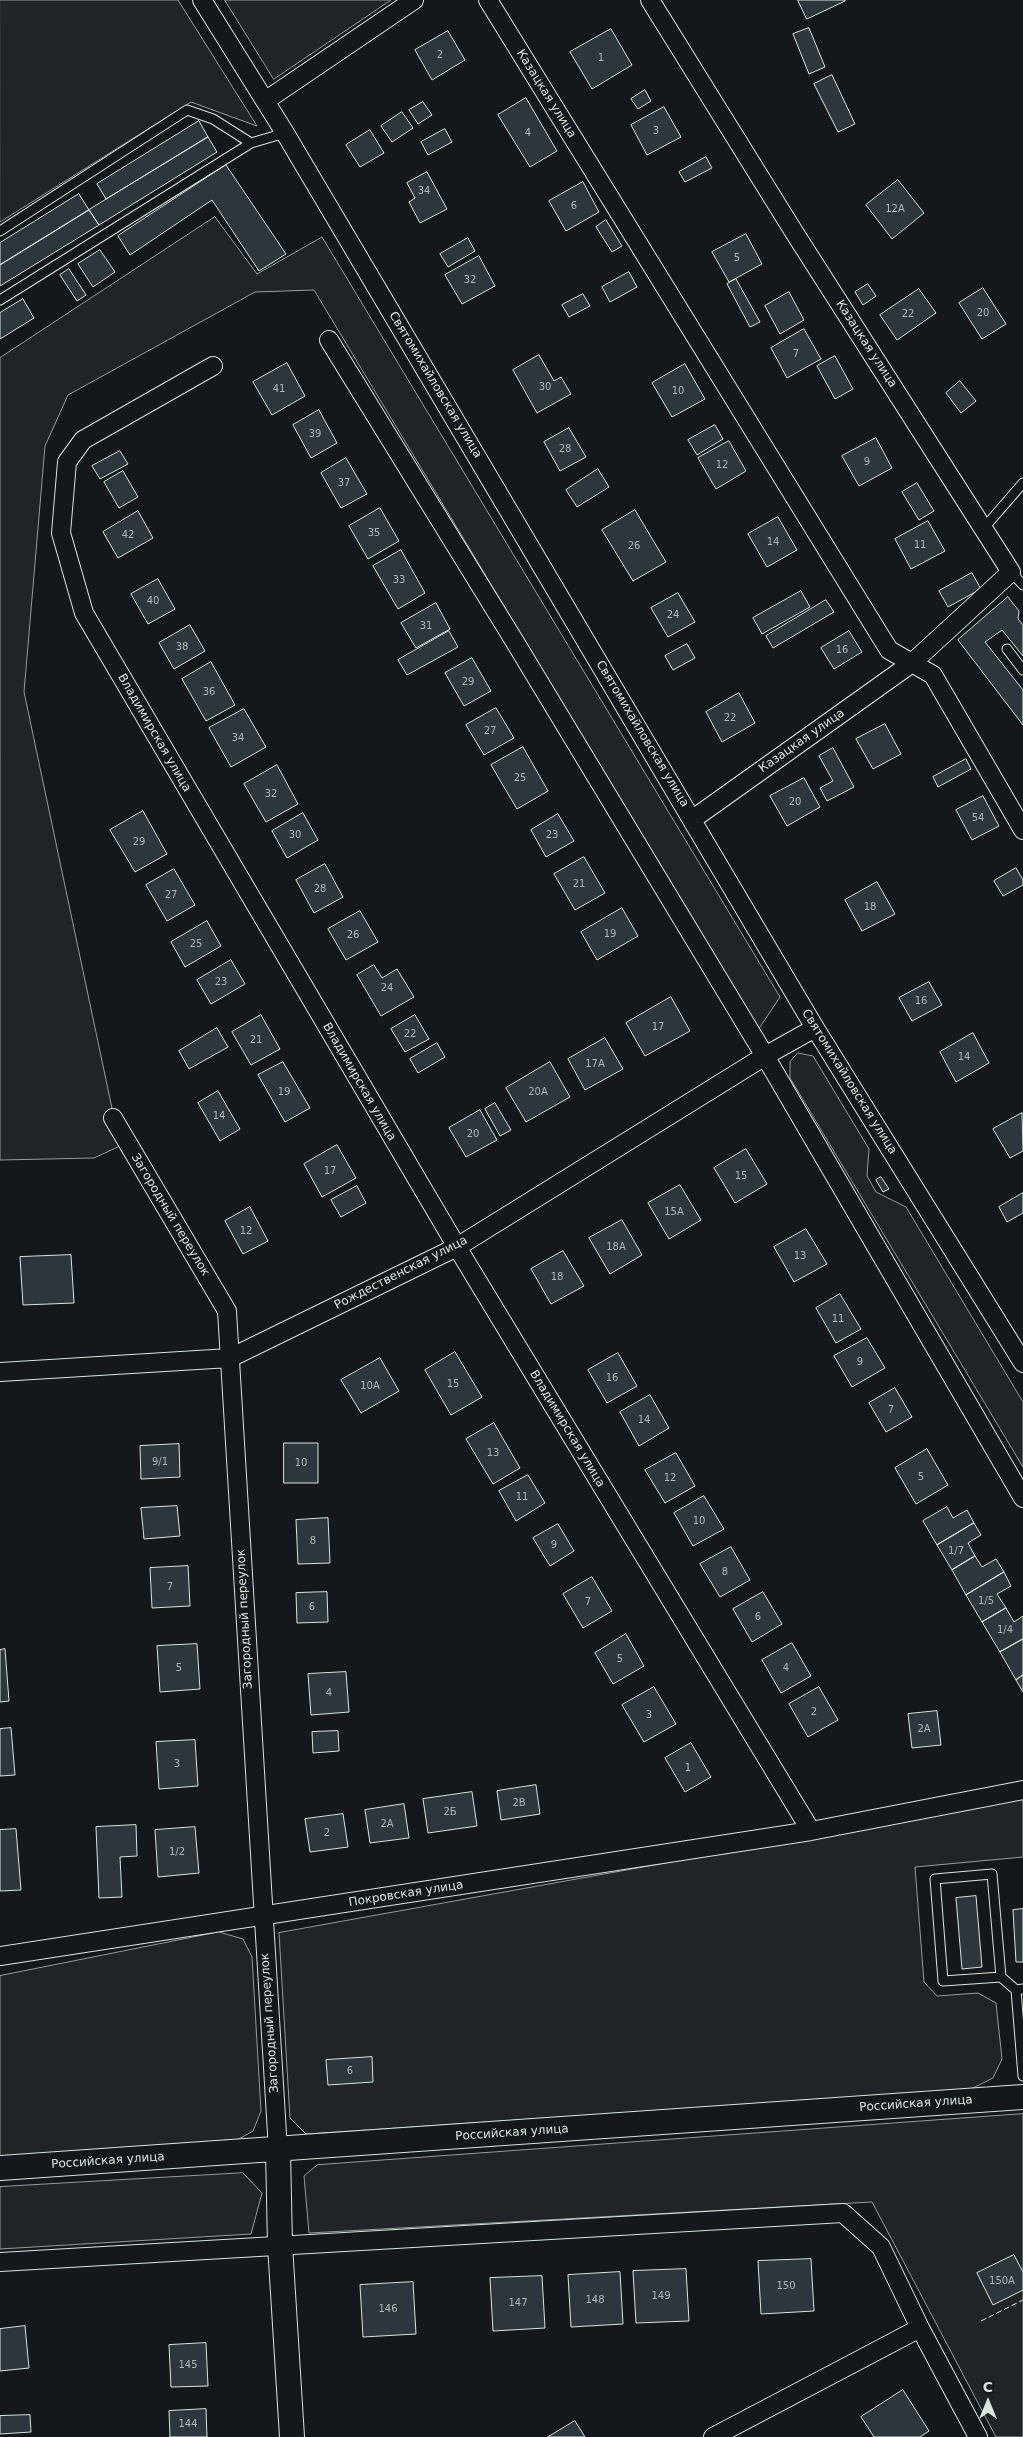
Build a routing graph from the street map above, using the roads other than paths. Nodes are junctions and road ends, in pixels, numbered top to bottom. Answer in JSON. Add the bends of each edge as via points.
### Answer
{"nodes":[{"id":1,"x":202,"y":0,"type":"edge"},
{"id":2,"x":414,"y":0,"type":"edge"},
{"id":3,"x":488,"y":0,"type":"edge"},
{"id":4,"x":650,"y":0,"type":"edge"},
{"id":5,"x":265,"y":101,"type":"junction"},
{"id":6,"x":285,"y":133,"type":"junction"},
{"id":7,"x":251,"y":143,"type":"junction"},
{"id":8,"x":0,"y":230,"type":"edge"},
{"id":9,"x":0,"y":300,"type":"edge"},
{"id":10,"x":329,"y":340,"type":"dead end"},
{"id":11,"x":213,"y":366,"type":"dead end"},
{"id":12,"x":1023,"y":483,"type":"edge"},
{"id":13,"x":984,"y":528,"type":"junction"},
{"id":14,"x":1017,"y":579,"type":"edge"},
{"id":15,"x":1008,"y":649,"type":"dead end"},
{"id":16,"x":912,"y":663,"type":"junction"},
{"id":17,"x":1023,"y":670,"type":"edge"},
{"id":18,"x":1017,"y":810,"type":"edge"},
{"id":19,"x":692,"y":819,"type":"junction"},
{"id":20,"x":1023,"y":830,"type":"edge"},
{"id":21,"x":815,"y":1028,"type":"junction"},
{"id":22,"x":766,"y":1056,"type":"junction"},
{"id":23,"x":113,"y":1118,"type":"dead end"},
{"id":24,"x":457,"y":1247,"type":"junction"},
{"id":25,"x":230,"y":1358,"type":"junction"},
{"id":26,"x":1023,"y":1363,"type":"edge"},
{"id":27,"x":0,"y":1372,"type":"edge"},
{"id":28,"x":1023,"y":1498,"type":"edge"},
{"id":29,"x":1023,"y":1790,"type":"edge"},
{"id":30,"x":811,"y":1831,"type":"junction"},
{"id":31,"x":264,"y":1916,"type":"junction"},
{"id":32,"x":0,"y":1956,"type":"edge"},
{"id":33,"x":1001,"y":1977,"type":"junction"},
{"id":34,"x":1019,"y":1990,"type":"edge"},
{"id":35,"x":1023,"y":2076,"type":"edge"},
{"id":36,"x":1023,"y":2097,"type":"edge"},
{"id":37,"x":278,"y":2150,"type":"junction"},
{"id":38,"x":0,"y":2168,"type":"edge"},
{"id":39,"x":280,"y":2245,"type":"junction"},
{"id":40,"x":0,"y":2262,"type":"edge"},
{"id":41,"x":920,"y":2328,"type":"junction"},
{"id":42,"x":292,"y":2437,"type":"edge"},
{"id":43,"x":713,"y":2437,"type":"edge"},
{"id":44,"x":978,"y":2437,"type":"edge"}],
"edges":[{"from":1,"to":5,"type":"street","name":"Святомихайловская улица"},
{"from":2,"to":5,"type":"street"},
{"from":3,"to":16,"type":"street","name":"Казацкая улица","via":[[889,650]]},
{"from":4,"to":13,"type":"street","name":"Казацкая улица"},
{"from":5,"to":6,"type":"street","name":"Святомихайловская улица"},
{"from":6,"to":7,"type":"lane"},
{"from":6,"to":19,"type":"street","name":"Святомихайловская улица"},
{"from":7,"to":8,"type":"lane","via":[[213,119],[187,110]]},
{"from":7,"to":9,"type":"lane"},
{"from":10,"to":22,"type":"street"},
{"from":11,"to":24,"type":"street","name":"Владимирская улица","via":[[84,440],[67,462],[61,533],[84,613]]},
{"from":12,"to":13,"type":"lane"},
{"from":13,"to":14,"type":"street","name":"Казацкая улица"},
{"from":14,"to":16,"type":"street","name":"Казацкая улица"},
{"from":15,"to":17,"type":"lane"},
{"from":16,"to":18,"type":"street","name":"Казацкая улица","via":[[933,675]]},
{"from":16,"to":19,"type":"street","name":"Казацкая улица"},
{"from":18,"to":20,"type":"street","name":"Казацкая улица"},
{"from":19,"to":21,"type":"street","name":"Святомихайловская улица"},
{"from":21,"to":22,"type":"street","name":"Рождественская улица"},
{"from":21,"to":26,"type":"street","name":"Святомихайловская улица"},
{"from":22,"to":24,"type":"street","name":"Рождественская улица"},
{"from":22,"to":28,"type":"street"},
{"from":23,"to":25,"type":"street","name":"Загородный переулок","via":[[227,1311]]},
{"from":24,"to":25,"type":"street","name":"Рождественская улица"},
{"from":24,"to":30,"type":"street","name":"Владимирская улица"},
{"from":25,"to":27,"type":"street","name":"Рождественская улица"},
{"from":25,"to":31,"type":"street","name":"Загородный переулок"},
{"from":29,"to":30,"type":"street","name":"Покровская улица"},
{"from":30,"to":31,"type":"street","name":"Покровская улица"},
{"from":31,"to":32,"type":"street","name":"Покровская улица"},
{"from":31,"to":37,"type":"street","name":"Загородный переулок"},
{"from":33,"to":33,"type":"lane","via":[[943,1981],[934,1879],[992,1874]]},
{"from":33,"to":34,"type":"lane"},
{"from":34,"to":35,"type":"lane"},
{"from":36,"to":37,"type":"main road","name":"Российская улица"},
{"from":37,"to":38,"type":"main road","name":"Российская улица"},
{"from":37,"to":39,"type":"main road"},
{"from":39,"to":40,"type":"street"},
{"from":39,"to":41,"type":"street","via":[[843,2213],[881,2247]]},
{"from":39,"to":42,"type":"main road"},
{"from":41,"to":43,"type":"street"},
{"from":41,"to":44,"type":"street"}]}
